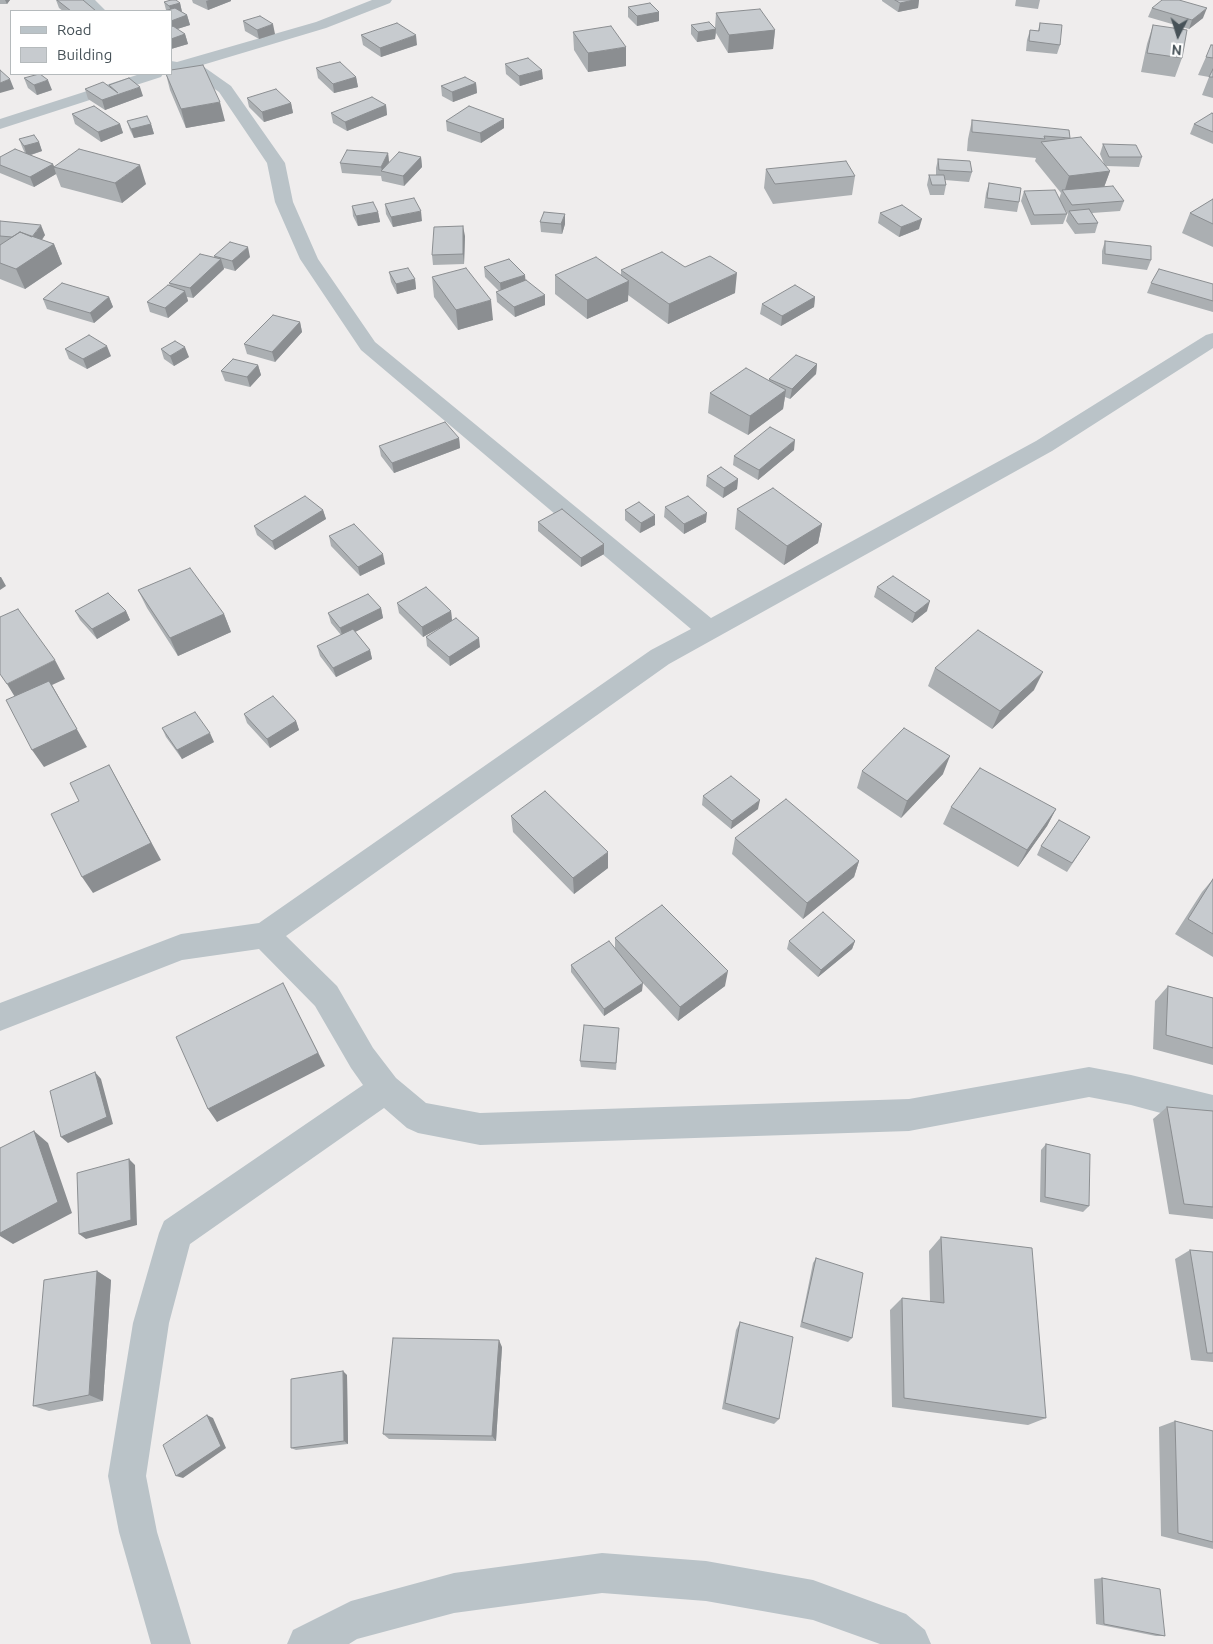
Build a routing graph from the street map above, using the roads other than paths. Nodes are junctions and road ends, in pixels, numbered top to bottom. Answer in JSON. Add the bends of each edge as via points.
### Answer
{"nodes":[{"id":1,"x":80,"y":0,"type":"edge"},
{"id":2,"x":385,"y":0,"type":"edge"},
{"id":3,"x":97,"y":10,"type":"edge"},
{"id":4,"x":172,"y":68,"type":"edge"},
{"id":5,"x":172,"y":69,"type":"edge"},
{"id":6,"x":150,"y":75,"type":"edge"},
{"id":7,"x":0,"y":124,"type":"edge"},
{"id":8,"x":1213,"y":339,"type":"edge"},
{"id":9,"x":709,"y":630,"type":"junction"},
{"id":10,"x":265,"y":935,"type":"junction"},
{"id":11,"x":0,"y":1017,"type":"edge"},
{"id":12,"x":385,"y":1089,"type":"junction"},
{"id":13,"x":1213,"y":1111,"type":"edge"},
{"id":14,"x":171,"y":1644,"type":"edge"},
{"id":15,"x":307,"y":1644,"type":"edge"},
{"id":16,"x":911,"y":1644,"type":"edge"}],
"edges":[{"from":1,"to":3,"type":"street"},
{"from":2,"to":4,"type":"street","via":[[321,25]]},
{"from":5,"to":9,"type":"street","via":[[198,70],[224,90],[259,138],[276,163],[284,202],[309,259],[368,346]]},
{"from":6,"to":7,"type":"street"},
{"from":8,"to":9,"type":"street","via":[[1044,446]]},
{"from":9,"to":10,"type":"street","via":[[660,657]]},
{"from":10,"to":11,"type":"street","via":[[181,948]]},
{"from":10,"to":12,"type":"street","via":[[326,996],[362,1058]]},
{"from":12,"to":13,"type":"street","via":[[418,1117],[480,1129],[909,1115],[1089,1082]]},
{"from":12,"to":14,"type":"street","via":[[176,1233],[151,1322],[127,1476],[138,1532]]},
{"from":15,"to":16,"type":"street","via":[[351,1621],[454,1593],[602,1573],[706,1581],[813,1600],[892,1628]]}]}
